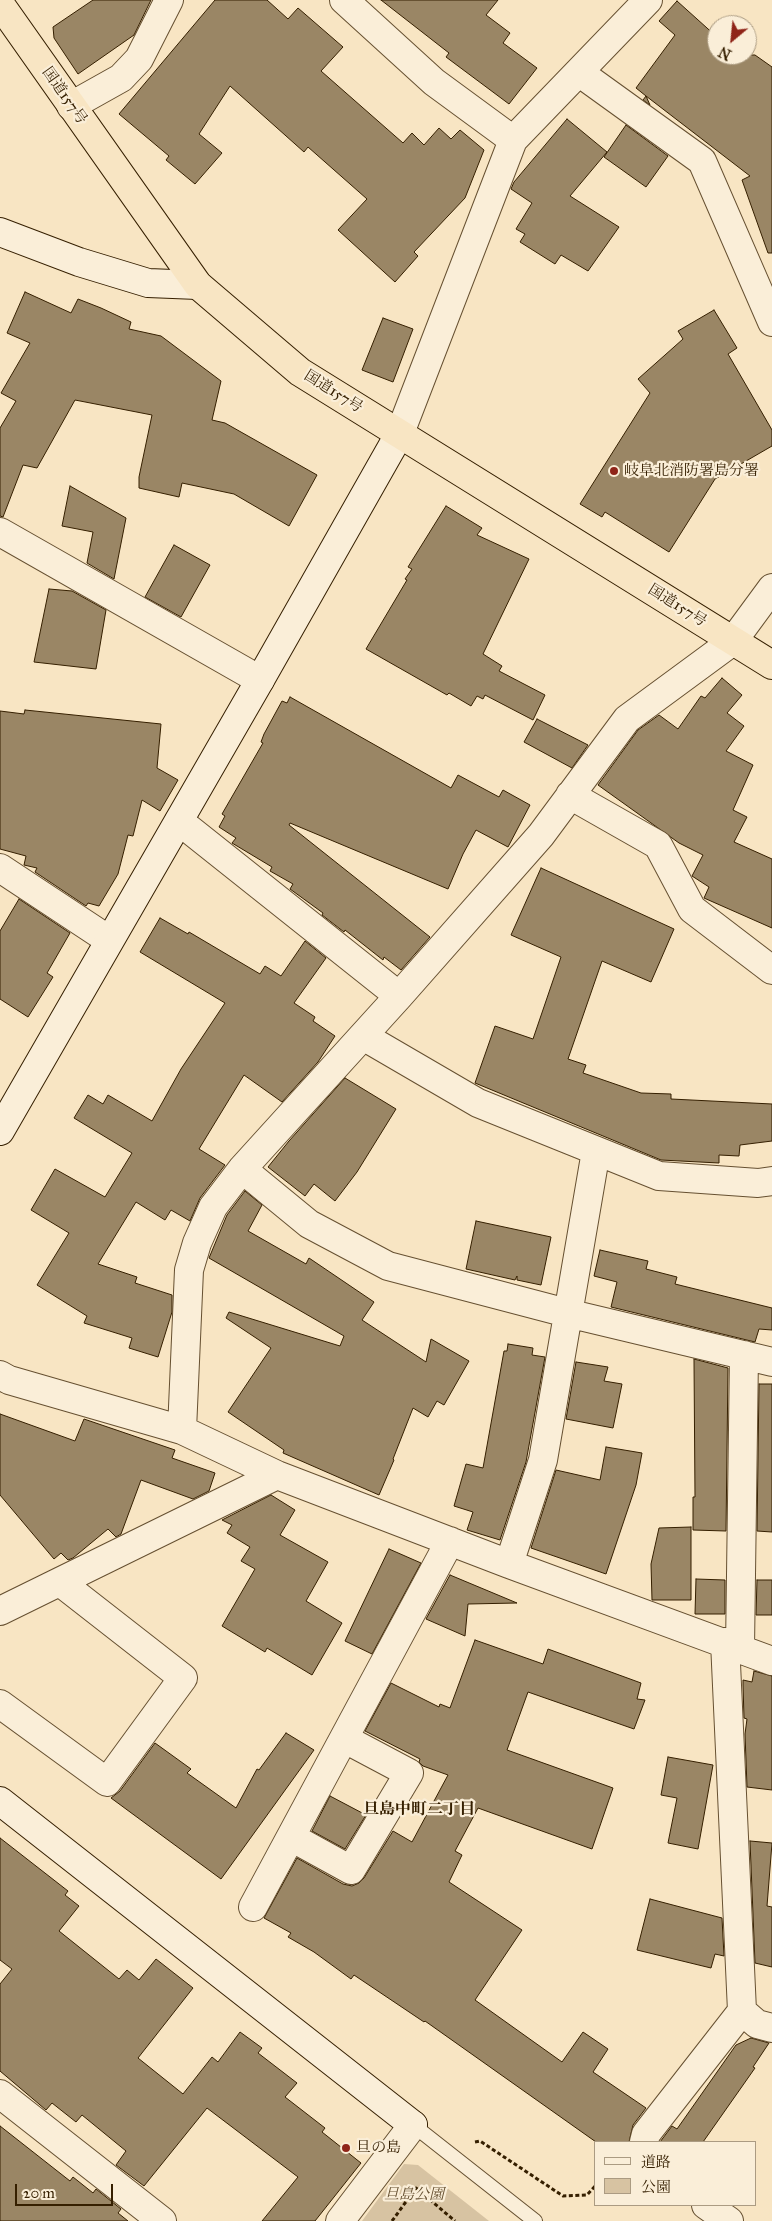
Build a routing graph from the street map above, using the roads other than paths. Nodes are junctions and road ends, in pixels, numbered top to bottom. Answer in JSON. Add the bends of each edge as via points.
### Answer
{"nodes":[{"id":1,"x":169,"y":0,"type":"edge"},
{"id":2,"x":344,"y":0,"type":"edge"},
{"id":3,"x":648,"y":0,"type":"edge"},
{"id":4,"x":0,"y":4,"type":"edge"},
{"id":5,"x":580,"y":73,"type":"junction"},
{"id":6,"x":71,"y":106,"type":"junction"},
{"id":7,"x":513,"y":140,"type":"junction"},
{"id":8,"x":0,"y":232,"type":"edge"},
{"id":9,"x":198,"y":285,"type":"junction"},
{"id":10,"x":772,"y":322,"type":"edge"},
{"id":11,"x":400,"y":434,"type":"junction"},
{"id":12,"x":0,"y":532,"type":"edge"},
{"id":13,"x":772,"y":588,"type":"edge"},
{"id":14,"x":733,"y":641,"type":"junction"},
{"id":15,"x":772,"y":665,"type":"edge"},
{"id":16,"x":260,"y":680,"type":"junction"},
{"id":17,"x":570,"y":795,"type":"junction"},
{"id":18,"x":179,"y":821,"type":"junction"},
{"id":19,"x":0,"y":868,"type":"edge"},
{"id":20,"x":109,"y":940,"type":"junction"},
{"id":21,"x":772,"y":970,"type":"edge"},
{"id":22,"x":399,"y":996,"type":"junction"},
{"id":23,"x":363,"y":1036,"type":"junction"},
{"id":24,"x":0,"y":1131,"type":"edge"},
{"id":25,"x":596,"y":1151,"type":"junction"},
{"id":26,"x":242,"y":1169,"type":"junction"},
{"id":27,"x":772,"y":1181,"type":"edge"},
{"id":28,"x":567,"y":1313,"type":"junction"},
{"id":29,"x":744,"y":1355,"type":"junction"},
{"id":30,"x":772,"y":1362,"type":"edge"},
{"id":31,"x":0,"y":1375,"type":"edge"},
{"id":32,"x":182,"y":1430,"type":"junction"},
{"id":33,"x":277,"y":1475,"type":"junction"},
{"id":34,"x":450,"y":1541,"type":"junction"},
{"id":35,"x":508,"y":1564,"type":"junction"},
{"id":36,"x":60,"y":1582,"type":"junction"},
{"id":37,"x":0,"y":1612,"type":"edge"},
{"id":38,"x":732,"y":1645,"type":"junction"},
{"id":39,"x":772,"y":1660,"type":"edge"},
{"id":40,"x":0,"y":1704,"type":"edge"},
{"id":41,"x":345,"y":1739,"type":"junction"},
{"id":42,"x":0,"y":1801,"type":"edge"},
{"id":43,"x":291,"y":1837,"type":"junction"},
{"id":44,"x":253,"y":1907,"type":"dead end"},
{"id":45,"x":742,"y":2011,"type":"junction"},
{"id":46,"x":772,"y":2028,"type":"edge"},
{"id":47,"x":5,"y":2104,"type":"edge"},
{"id":48,"x":413,"y":2124,"type":"junction"},
{"id":49,"x":644,"y":2141,"type":"edge"},
{"id":50,"x":707,"y":2206,"type":"edge"},
{"id":51,"x":162,"y":2221,"type":"edge"},
{"id":52,"x":340,"y":2221,"type":"edge"},
{"id":53,"x":535,"y":2221,"type":"edge"},
{"id":54,"x":729,"y":2221,"type":"edge"}],
"edges":[{"from":1,"to":6,"type":"street","via":[[139,59],[121,78]]},
{"from":2,"to":7,"type":"street","via":[[434,82]]},
{"from":3,"to":5,"type":"street"},
{"from":4,"to":6,"type":"highway","name":"国道157号"},
{"from":5,"to":7,"type":"street"},
{"from":5,"to":10,"type":"street","via":[[702,161]]},
{"from":6,"to":9,"type":"highway","name":"国道157号"},
{"from":7,"to":11,"type":"street"},
{"from":8,"to":9,"type":"street","via":[[79,262],[148,283]]},
{"from":9,"to":11,"type":"highway","name":"国道157号","via":[[300,372]]},
{"from":11,"to":14,"type":"highway","name":"国道157号"},
{"from":11,"to":16,"type":"street"},
{"from":12,"to":16,"type":"street"},
{"from":13,"to":14,"type":"street"},
{"from":14,"to":15,"type":"highway","name":"国道157号"},
{"from":14,"to":17,"type":"street","via":[[627,719]]},
{"from":16,"to":18,"type":"street"},
{"from":17,"to":21,"type":"street","via":[[658,845],[692,909]]},
{"from":17,"to":22,"type":"street","via":[[541,835]]},
{"from":18,"to":20,"type":"street"},
{"from":18,"to":22,"type":"street"},
{"from":19,"to":20,"type":"street"},
{"from":20,"to":24,"type":"street"},
{"from":22,"to":23,"type":"street"},
{"from":23,"to":25,"type":"street","via":[[478,1103]]},
{"from":23,"to":26,"type":"street"},
{"from":25,"to":27,"type":"street","via":[[660,1176]]},
{"from":25,"to":28,"type":"street"},
{"from":26,"to":28,"type":"street","via":[[309,1224],[388,1266]]},
{"from":26,"to":32,"type":"street","via":[[213,1207],[189,1270]]},
{"from":28,"to":29,"type":"street"},
{"from":28,"to":35,"type":"street","via":[[543,1460]]},
{"from":29,"to":30,"type":"street"},
{"from":29,"to":38,"type":"street"},
{"from":31,"to":32,"type":"street"},
{"from":32,"to":33,"type":"street"},
{"from":33,"to":34,"type":"street"},
{"from":33,"to":36,"type":"street"},
{"from":34,"to":35,"type":"street"},
{"from":34,"to":41,"type":"street"},
{"from":35,"to":38,"type":"street"},
{"from":36,"to":37,"type":"street"},
{"from":36,"to":40,"type":"street","via":[[183,1678],[106,1782]]},
{"from":38,"to":39,"type":"street"},
{"from":38,"to":45,"type":"street"},
{"from":41,"to":43,"type":"street"},
{"from":41,"to":43,"type":"street","via":[[409,1773],[351,1870]]},
{"from":42,"to":48,"type":"street"},
{"from":43,"to":44,"type":"street"},
{"from":45,"to":46,"type":"street","via":[[757,2024]]},
{"from":45,"to":49,"type":"street","via":[[646,2134]]},
{"from":47,"to":51,"type":"street"},
{"from":48,"to":52,"type":"street"},
{"from":48,"to":53,"type":"lane"},
{"from":50,"to":54,"type":"street"}]}
